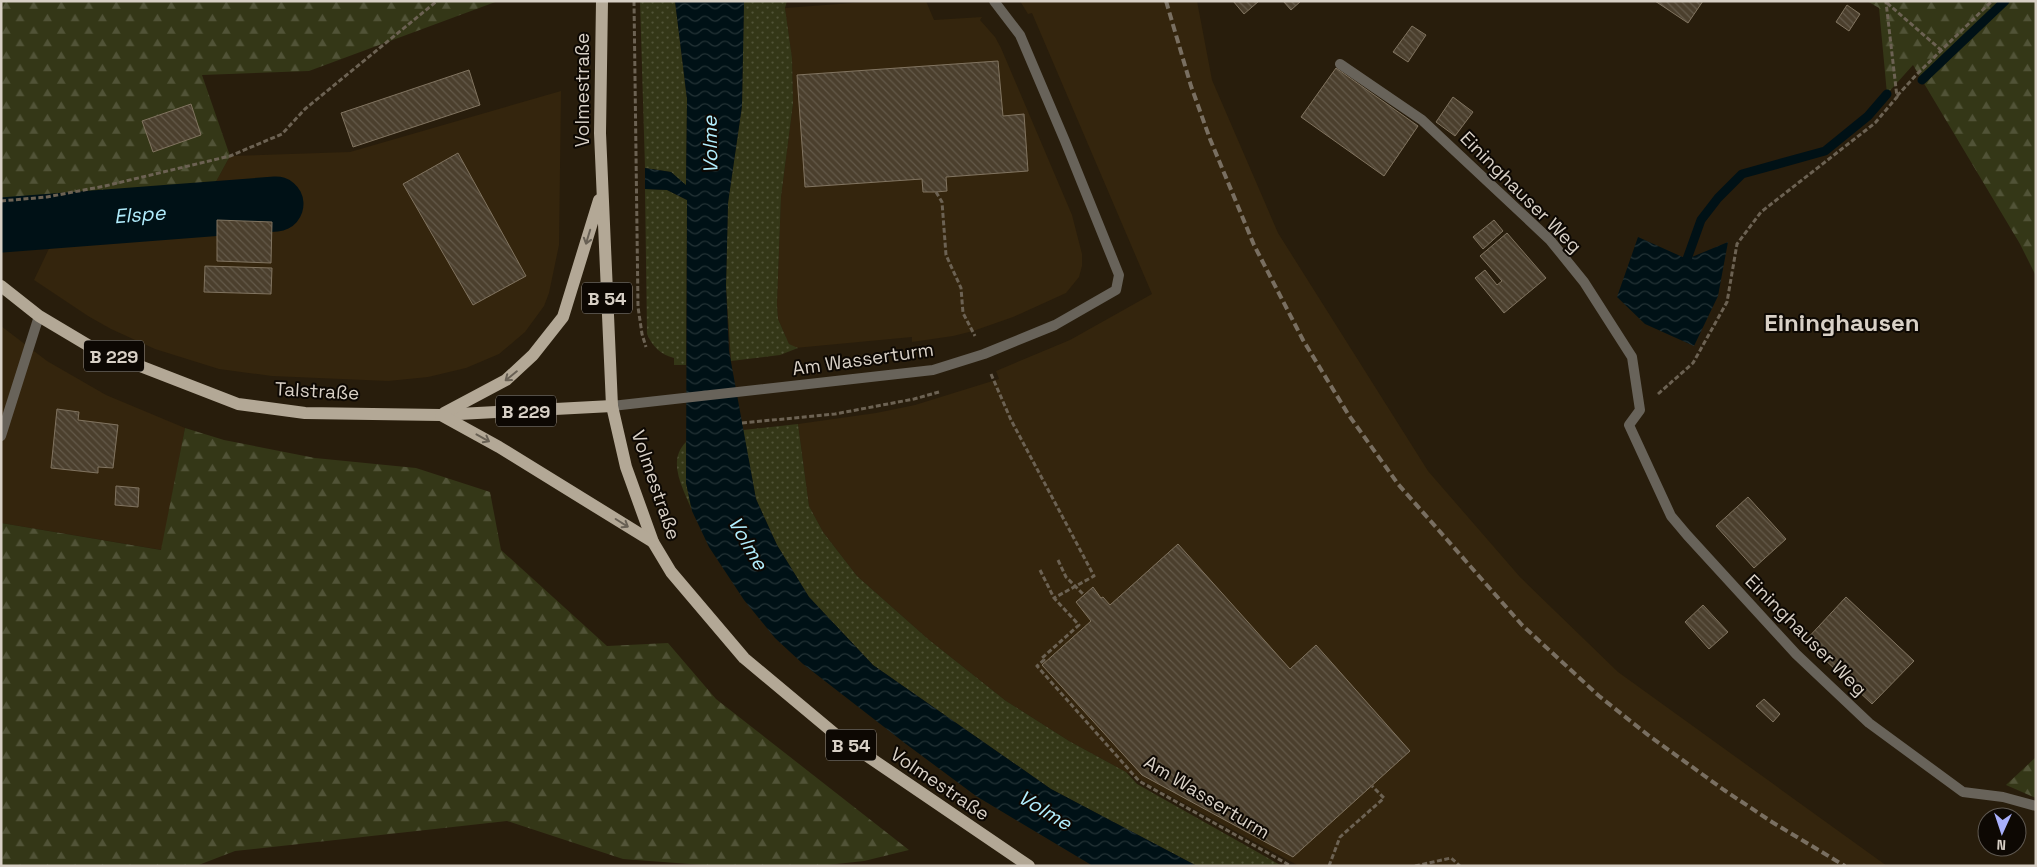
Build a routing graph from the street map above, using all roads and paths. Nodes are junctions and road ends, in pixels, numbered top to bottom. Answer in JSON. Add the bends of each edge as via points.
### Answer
{"nodes":[{"id":1,"x":436,"y":1,"type":"edge"},
{"id":2,"x":602,"y":1,"type":"edge"},
{"id":3,"x":634,"y":1,"type":"edge"},
{"id":4,"x":994,"y":1,"type":"edge"},
{"id":5,"x":1992,"y":1,"type":"edge"},
{"id":6,"x":1886,"y":2,"type":"edge"},
{"id":7,"x":1942,"y":50,"type":"junction"},
{"id":8,"x":1340,"y":64,"type":"dead end"},
{"id":9,"x":1897,"y":96,"type":"junction"},
{"id":10,"x":602,"y":191,"type":"junction"},
{"id":11,"x":936,"y":192,"type":"dead end"},
{"id":12,"x":1,"y":201,"type":"edge"},
{"id":13,"x":1,"y":286,"type":"edge"},
{"id":14,"x":39,"y":316,"type":"junction"},
{"id":15,"x":646,"y":347,"type":"dead end"},
{"id":16,"x":984,"y":354,"type":"junction"},
{"id":17,"x":941,"y":392,"type":"dead end"},
{"id":18,"x":612,"y":406,"type":"junction"},
{"id":19,"x":1640,"y":410,"type":"junction"},
{"id":20,"x":440,"y":415,"type":"junction"},
{"id":21,"x":742,"y":423,"type":"dead end"},
{"id":22,"x":1,"y":436,"type":"edge"},
{"id":23,"x":653,"y":542,"type":"junction"},
{"id":24,"x":1058,"y":560,"type":"dead end"},
{"id":25,"x":1040,"y":570,"type":"dead end"},
{"id":26,"x":1076,"y":586,"type":"junction"},
{"id":27,"x":1084,"y":595,"type":"dead end"},
{"id":28,"x":1054,"y":598,"type":"junction"},
{"id":29,"x":1372,"y":786,"type":"dead end"},
{"id":30,"x":2036,"y":806,"type":"edge"},
{"id":31,"x":1029,"y":866,"type":"edge"},
{"id":32,"x":1291,"y":866,"type":"edge"},
{"id":33,"x":1329,"y":866,"type":"edge"},
{"id":34,"x":1415,"y":866,"type":"edge"},
{"id":35,"x":1460,"y":866,"type":"edge"}],
"edges":[{"from":1,"to":12,"type":"path","via":[[305,109],[282,134],[230,156],[105,186],[47,197]]},
{"from":2,"to":10,"type":"main road","name":"Volmestraße","number":"B 54"},
{"from":3,"to":15,"type":"path","via":[[638,307]]},
{"from":4,"to":16,"type":"street","name":"Am Wasserturm","via":[[1020,35],[1119,274],[1116,290],[1055,325]]},
{"from":5,"to":7,"type":"path"},
{"from":6,"to":7,"type":"path"},
{"from":6,"to":9,"type":"path"},
{"from":7,"to":9,"type":"path"},
{"from":8,"to":19,"type":"street","name":"Eininghauser Weg","via":[[1422,120],[1550,240],[1584,282],[1632,357]]},
{"from":9,"to":19,"type":"path","via":[[1875,123],[1761,212],[1737,244],[1727,302],[1693,363]]},
{"from":10,"to":18,"type":"main road","name":"Volmestraße","number":"B 54"},
{"from":10,"to":20,"type":"main road","one_way":true,"via":[[563,317],[533,355],[506,380]]},
{"from":11,"to":16,"type":"path","via":[[942,202],[946,255],[961,288],[962,313]]},
{"from":13,"to":14,"type":"main road","name":"Talstraße","number":"B 229"},
{"from":14,"to":20,"type":"main road","name":"Talstraße","number":"B 229","via":[[91,347],[238,404],[305,413]]},
{"from":14,"to":22,"type":"street"},
{"from":16,"to":18,"type":"street","name":"Am Wasserturm","via":[[933,370]]},
{"from":16,"to":26,"type":"path","via":[[1011,420],[1094,576]]},
{"from":17,"to":21,"type":"path","via":[[836,414]]},
{"from":18,"to":20,"type":"main road","name":"Talstraße","number":"B 229"},
{"from":18,"to":23,"type":"main road","name":"Volmestraße","number":"B 54","via":[[626,467]]},
{"from":19,"to":30,"type":"street","name":"Eininghauser Weg","via":[[1630,425],[1672,516],[1796,654],[1869,723],[1963,792]]},
{"from":20,"to":23,"type":"main road","one_way":true,"via":[[499,447]]},
{"from":23,"to":31,"type":"main road","name":"Volmestraße","number":"B 54","via":[[671,572],[744,658],[834,734]]},
{"from":24,"to":26,"type":"path","via":[[1066,577]]},
{"from":25,"to":28,"type":"path"},
{"from":26,"to":27,"type":"path"},
{"from":26,"to":28,"type":"path"},
{"from":28,"to":32,"type":"path","name":"Am Wasserturm","via":[[1078,625],[1037,666],[1134,776]]},
{"from":29,"to":33,"type":"path","via":[[1384,798],[1340,837]]},
{"from":34,"to":35,"type":"path","via":[[1451,858]]}]}
